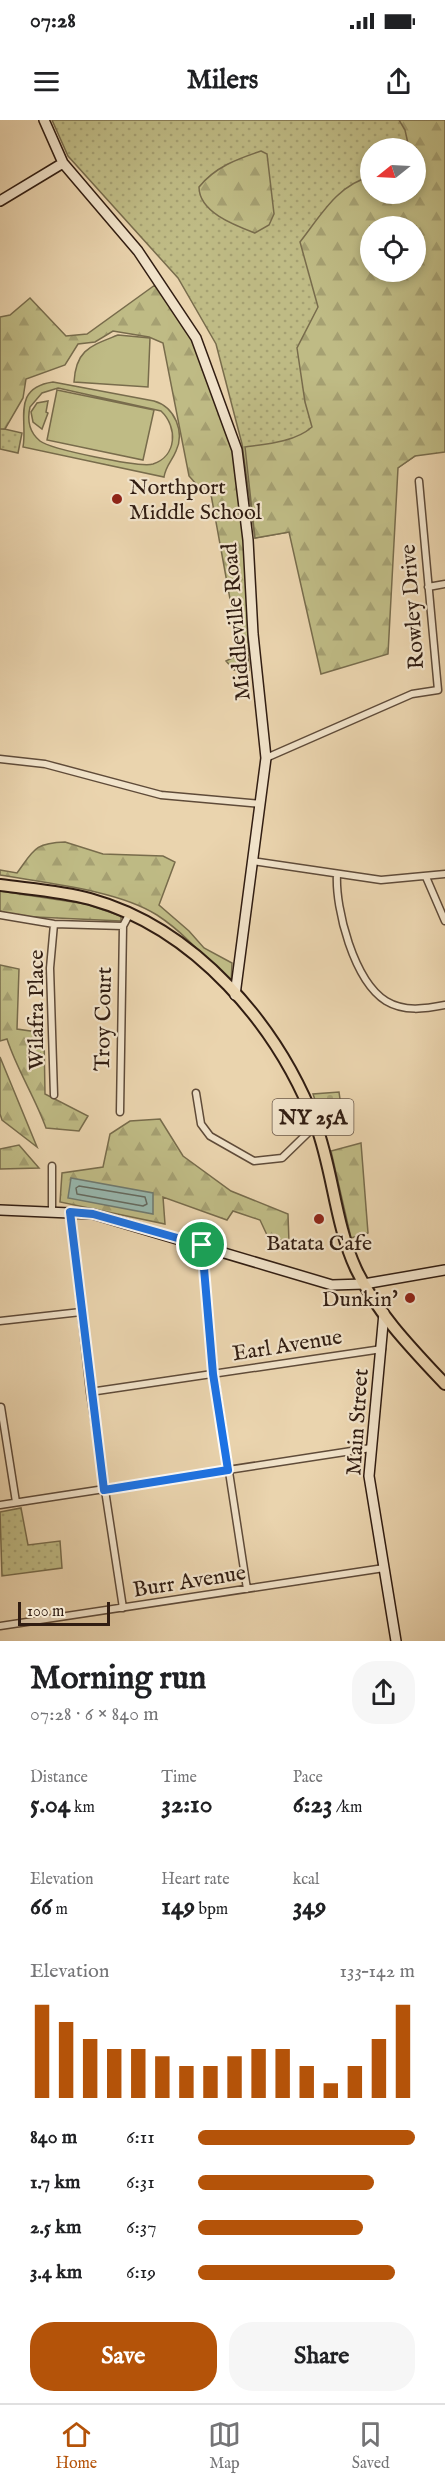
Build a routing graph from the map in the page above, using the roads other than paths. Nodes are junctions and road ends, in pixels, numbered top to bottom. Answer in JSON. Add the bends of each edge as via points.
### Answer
{"nodes":[{"id":1,"x":44,"y":120,"type":"edge"},
{"id":2,"x":63,"y":163,"type":"junction"},
{"id":3,"x":0,"y":201,"type":"edge"},
{"id":4,"x":419,"y":481,"type":"dead end"},
{"id":5,"x":445,"y":584,"type":"edge"},
{"id":6,"x":428,"y":587,"type":"junction"},
{"id":7,"x":438,"y":690,"type":"junction"},
{"id":8,"x":445,"y":696,"type":"edge"},
{"id":9,"x":266,"y":758,"type":"junction"},
{"id":10,"x":0,"y":759,"type":"edge"},
{"id":11,"x":261,"y":804,"type":"junction"},
{"id":12,"x":252,"y":861,"type":"junction"},
{"id":13,"x":337,"y":874,"type":"junction"},
{"id":14,"x":445,"y":874,"type":"edge"},
{"id":15,"x":426,"y":877,"type":"junction"},
{"id":16,"x":0,"y":885,"type":"edge"},
{"id":17,"x":130,"y":913,"type":"junction"},
{"id":18,"x":0,"y":915,"type":"edge"},
{"id":19,"x":445,"y":921,"type":"edge"},
{"id":20,"x":54,"y":924,"type":"junction"},
{"id":21,"x":123,"y":926,"type":"junction"},
{"id":22,"x":235,"y":995,"type":"junction"},
{"id":23,"x":445,"y":1005,"type":"edge"},
{"id":24,"x":196,"y":1093,"type":"dead end"},
{"id":25,"x":54,"y":1095,"type":"dead end"},
{"id":26,"x":120,"y":1112,"type":"dead end"},
{"id":27,"x":316,"y":1125,"type":"junction"},
{"id":28,"x":52,"y":1166,"type":"dead end"},
{"id":29,"x":0,"y":1210,"type":"edge"},
{"id":30,"x":52,"y":1211,"type":"junction"},
{"id":31,"x":70,"y":1212,"type":"junction"},
{"id":32,"x":202,"y":1245,"type":"junction"},
{"id":33,"x":445,"y":1270,"type":"edge"},
{"id":34,"x":364,"y":1284,"type":"junction"},
{"id":35,"x":81,"y":1312,"type":"junction"},
{"id":36,"x":384,"y":1313,"type":"junction"},
{"id":37,"x":0,"y":1321,"type":"edge"},
{"id":38,"x":382,"y":1349,"type":"junction"},
{"id":39,"x":213,"y":1374,"type":"junction"},
{"id":40,"x":445,"y":1384,"type":"edge"},
{"id":41,"x":90,"y":1392,"type":"junction"},
{"id":42,"x":1,"y":1407,"type":"edge"},
{"id":43,"x":371,"y":1448,"type":"junction"},
{"id":44,"x":228,"y":1470,"type":"junction"},
{"id":45,"x":104,"y":1490,"type":"junction"},
{"id":46,"x":16,"y":1502,"type":"junction"},
{"id":47,"x":0,"y":1505,"type":"edge"},
{"id":48,"x":384,"y":1568,"type":"junction"},
{"id":49,"x":247,"y":1589,"type":"junction"},
{"id":50,"x":123,"y":1608,"type":"junction"},
{"id":51,"x":0,"y":1626,"type":"edge"},
{"id":52,"x":396,"y":1641,"type":"edge"}],
"edges":[{"from":1,"to":2,"type":"street","name":"Middleville Road"},
{"from":2,"to":3,"type":"street"},
{"from":2,"to":9,"type":"street","name":"Middleville Road","via":[[138,251],[196,338],[222,405],[237,450],[247,530]]},
{"from":4,"to":6,"type":"street","name":"Rowley Drive"},
{"from":5,"to":6,"type":"street"},
{"from":6,"to":7,"type":"street","name":"Rowley Drive"},
{"from":7,"to":8,"type":"street"},
{"from":7,"to":9,"type":"street","name":"Rowley Drive","via":[[412,694]]},
{"from":9,"to":11,"type":"street","name":"Middleville Road"},
{"from":10,"to":11,"type":"street","via":[[45,764],[161,795]]},
{"from":11,"to":12,"type":"street","name":"Middleville Road"},
{"from":12,"to":13,"type":"street"},
{"from":12,"to":22,"type":"street","name":"Middleville Road"},
{"from":13,"to":15,"type":"street","via":[[381,880]]},
{"from":13,"to":23,"type":"street","via":[[339,913],[373,990],[401,1007]]},
{"from":14,"to":15,"type":"street"},
{"from":15,"to":19,"type":"street"},
{"from":16,"to":17,"type":"main road","number":"NY 25A","via":[[89,898]]},
{"from":17,"to":21,"type":"street"},
{"from":17,"to":22,"type":"main road","number":"NY 25A","via":[[177,939]]},
{"from":18,"to":20,"type":"street"},
{"from":20,"to":21,"type":"street"},
{"from":20,"to":25,"type":"street","name":"Wilafra Place","via":[[50,968]]},
{"from":21,"to":26,"type":"street","name":"Troy Court"},
{"from":22,"to":27,"type":"main road","number":"NY 25A","via":[[282,1052]]},
{"from":24,"to":27,"type":"street","via":[[201,1124],[210,1136],[254,1161],[282,1158]]},
{"from":27,"to":34,"type":"main road","number":"NY 25A","via":[[349,1251]]},
{"from":28,"to":30,"type":"street"},
{"from":29,"to":30,"type":"street"},
{"from":30,"to":31,"type":"street"},
{"from":31,"to":32,"type":"street","via":[[93,1214]]},
{"from":31,"to":35,"type":"street"},
{"from":32,"to":34,"type":"street","via":[[332,1285]]},
{"from":32,"to":39,"type":"street"},
{"from":33,"to":34,"type":"street"},
{"from":34,"to":36,"type":"main road","number":"NY 25A"},
{"from":35,"to":37,"type":"street"},
{"from":35,"to":41,"type":"street"},
{"from":36,"to":38,"type":"street","name":"Main Street"},
{"from":36,"to":40,"type":"main road","number":"NY 25A"},
{"from":38,"to":39,"type":"street","name":"Earl Avenue"},
{"from":38,"to":43,"type":"street","name":"Main Street"},
{"from":39,"to":41,"type":"street","name":"Earl Avenue"},
{"from":39,"to":44,"type":"street"},
{"from":41,"to":45,"type":"street"},
{"from":42,"to":46,"type":"street"},
{"from":43,"to":44,"type":"street"},
{"from":43,"to":48,"type":"street","name":"Main Street","via":[[369,1476]]},
{"from":44,"to":45,"type":"street"},
{"from":44,"to":49,"type":"street"},
{"from":45,"to":46,"type":"street"},
{"from":45,"to":50,"type":"street"},
{"from":46,"to":47,"type":"street"},
{"from":48,"to":49,"type":"street","name":"Burr Avenue"},
{"from":48,"to":52,"type":"street","name":"Main Street"},
{"from":49,"to":50,"type":"street","name":"Burr Avenue"},
{"from":50,"to":51,"type":"street","name":"Burr Avenue"}]}
